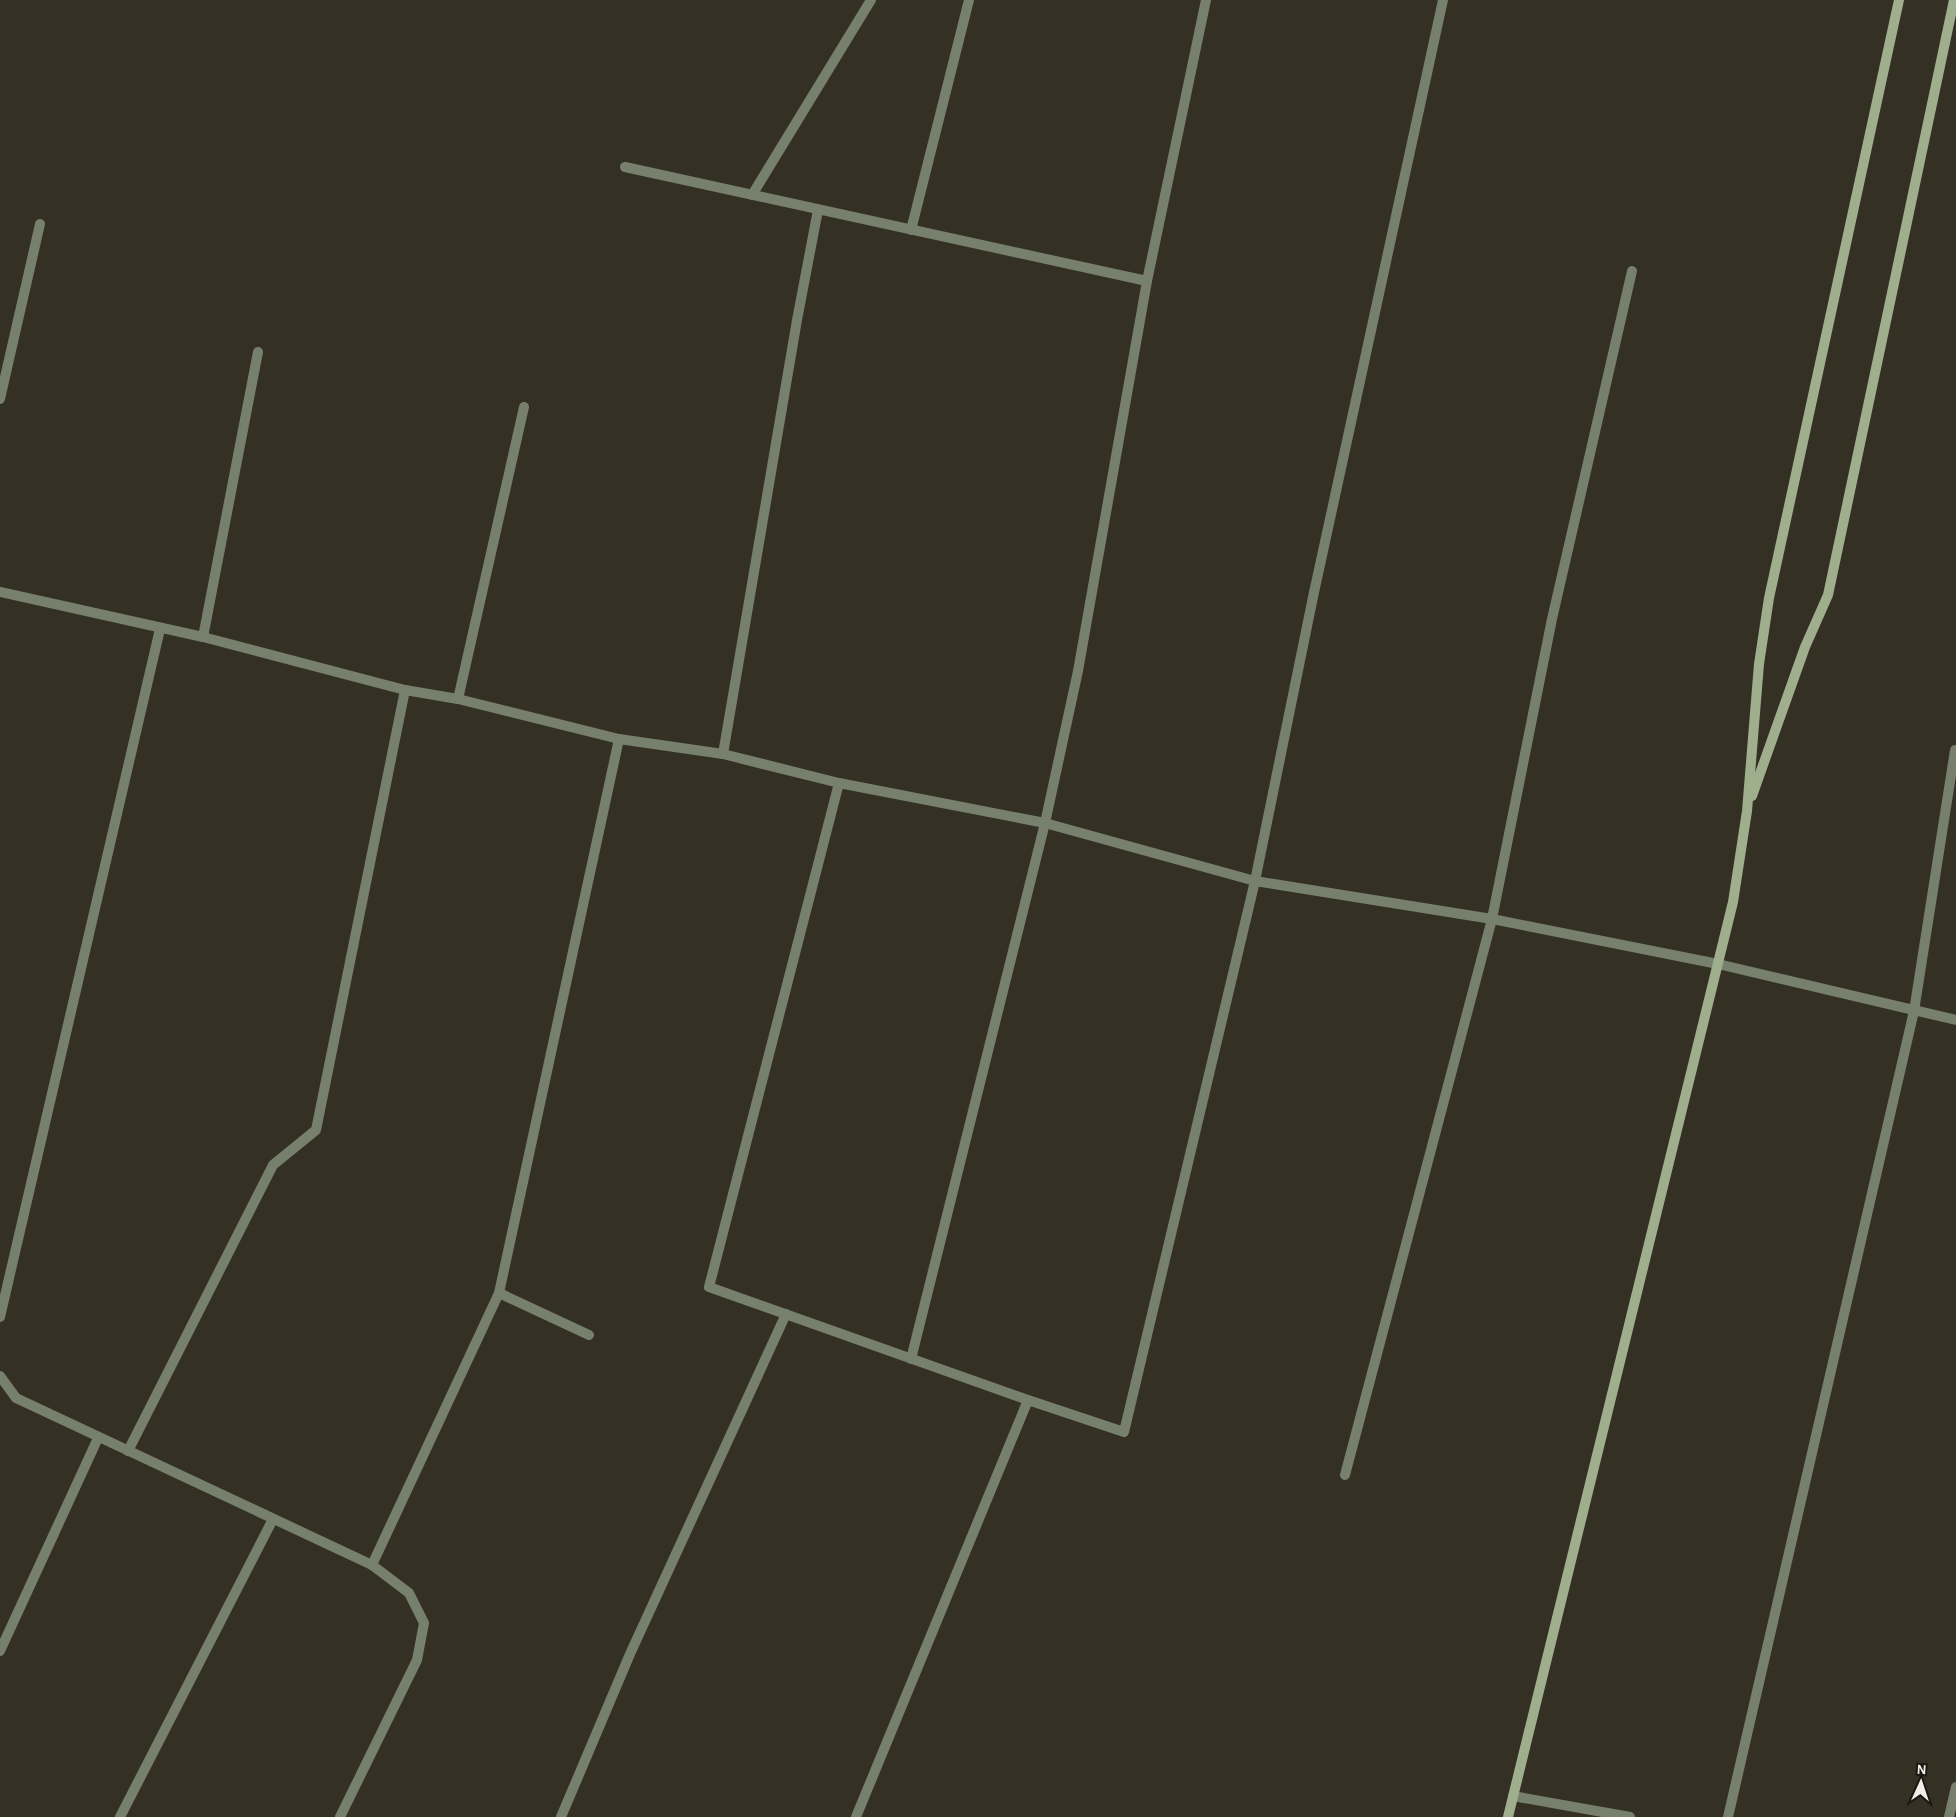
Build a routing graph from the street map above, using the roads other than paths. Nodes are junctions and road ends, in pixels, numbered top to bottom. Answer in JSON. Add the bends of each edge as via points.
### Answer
{"nodes":[{"id":1,"x":871,"y":0,"type":"edge"},
{"id":2,"x":968,"y":0,"type":"edge"},
{"id":3,"x":1206,"y":0,"type":"edge"},
{"id":4,"x":1443,"y":0,"type":"edge"},
{"id":5,"x":1899,"y":0,"type":"edge"},
{"id":6,"x":1954,"y":0,"type":"edge"},
{"id":7,"x":625,"y":168,"type":"dead end"},
{"id":8,"x":752,"y":195,"type":"junction"},
{"id":9,"x":818,"y":210,"type":"junction"},
{"id":10,"x":40,"y":224,"type":"dead end"},
{"id":11,"x":911,"y":230,"type":"junction"},
{"id":12,"x":1632,"y":271,"type":"dead end"},
{"id":13,"x":1146,"y":281,"type":"junction"},
{"id":14,"x":258,"y":352,"type":"dead end"},
{"id":15,"x":0,"y":399,"type":"edge"},
{"id":16,"x":524,"y":407,"type":"dead end"},
{"id":17,"x":0,"y":592,"type":"edge"},
{"id":18,"x":160,"y":629,"type":"junction"},
{"id":19,"x":203,"y":637,"type":"junction"},
{"id":20,"x":405,"y":690,"type":"junction"},
{"id":21,"x":458,"y":699,"type":"junction"},
{"id":22,"x":619,"y":739,"type":"junction"},
{"id":23,"x":1955,"y":750,"type":"edge"},
{"id":24,"x":723,"y":754,"type":"junction"},
{"id":25,"x":838,"y":783,"type":"junction"},
{"id":26,"x":1747,"y":811,"type":"junction"},
{"id":27,"x":1045,"y":823,"type":"junction"},
{"id":28,"x":1255,"y":881,"type":"junction"},
{"id":29,"x":1492,"y":919,"type":"junction"},
{"id":30,"x":1718,"y":964,"type":"junction"},
{"id":31,"x":1914,"y":1011,"type":"junction"},
{"id":32,"x":1956,"y":1020,"type":"edge"},
{"id":33,"x":499,"y":1293,"type":"junction"},
{"id":34,"x":786,"y":1314,"type":"junction"},
{"id":35,"x":0,"y":1316,"type":"edge"},
{"id":36,"x":589,"y":1334,"type":"dead end"},
{"id":37,"x":911,"y":1359,"type":"junction"},
{"id":38,"x":0,"y":1376,"type":"edge"},
{"id":39,"x":1028,"y":1400,"type":"junction"},
{"id":40,"x":98,"y":1438,"type":"junction"},
{"id":41,"x":128,"y":1451,"type":"junction"},
{"id":42,"x":1345,"y":1475,"type":"dead end"},
{"id":43,"x":273,"y":1519,"type":"junction"},
{"id":44,"x":372,"y":1565,"type":"junction"},
{"id":45,"x":0,"y":1651,"type":"edge"},
{"id":46,"x":1956,"y":1787,"type":"edge"},
{"id":47,"x":1513,"y":1796,"type":"junction"},
{"id":48,"x":120,"y":1817,"type":"edge"},
{"id":49,"x":340,"y":1817,"type":"edge"},
{"id":50,"x":561,"y":1817,"type":"edge"},
{"id":51,"x":856,"y":1817,"type":"edge"},
{"id":52,"x":1508,"y":1817,"type":"edge"},
{"id":53,"x":1630,"y":1817,"type":"edge"},
{"id":54,"x":1728,"y":1817,"type":"edge"},
{"id":55,"x":1949,"y":1817,"type":"edge"}],
"edges":[{"from":1,"to":8,"type":"street"},
{"from":2,"to":11,"type":"street"},
{"from":3,"to":13,"type":"street"},
{"from":4,"to":28,"type":"street","via":[[1312,597]]},
{"from":5,"to":26,"type":"street","via":[[1769,598],[1759,664]]},
{"from":6,"to":26,"type":"street","via":[[1828,595],[1805,646]]},
{"from":7,"to":8,"type":"street"},
{"from":8,"to":9,"type":"street"},
{"from":9,"to":11,"type":"street"},
{"from":9,"to":24,"type":"street"},
{"from":10,"to":15,"type":"street"},
{"from":11,"to":13,"type":"street"},
{"from":12,"to":29,"type":"street","via":[[1552,619]]},
{"from":13,"to":27,"type":"street","via":[[1078,671]]},
{"from":14,"to":19,"type":"street"},
{"from":16,"to":21,"type":"street"},
{"from":17,"to":18,"type":"street"},
{"from":18,"to":19,"type":"street"},
{"from":18,"to":35,"type":"street"},
{"from":19,"to":20,"type":"street"},
{"from":20,"to":21,"type":"street"},
{"from":20,"to":41,"type":"street","via":[[316,1130],[273,1165]]},
{"from":21,"to":22,"type":"street"},
{"from":22,"to":24,"type":"street"},
{"from":22,"to":33,"type":"street"},
{"from":23,"to":31,"type":"street"},
{"from":24,"to":25,"type":"street"},
{"from":25,"to":27,"type":"street"},
{"from":25,"to":34,"type":"street","via":[[710,1287]]},
{"from":26,"to":30,"type":"street","via":[[1733,902]]},
{"from":27,"to":28,"type":"street"},
{"from":27,"to":37,"type":"street"},
{"from":28,"to":29,"type":"street"},
{"from":28,"to":39,"type":"street","via":[[1124,1432]]},
{"from":29,"to":30,"type":"street"},
{"from":29,"to":42,"type":"street"},
{"from":30,"to":31,"type":"street"},
{"from":30,"to":47,"type":"street"},
{"from":31,"to":32,"type":"street"},
{"from":31,"to":54,"type":"street"},
{"from":33,"to":36,"type":"street"},
{"from":33,"to":44,"type":"street"},
{"from":34,"to":37,"type":"street"},
{"from":34,"to":50,"type":"street","via":[[630,1654]]},
{"from":37,"to":39,"type":"street"},
{"from":38,"to":40,"type":"street","via":[[16,1398]]},
{"from":39,"to":51,"type":"street"},
{"from":40,"to":41,"type":"street"},
{"from":40,"to":45,"type":"street"},
{"from":41,"to":43,"type":"street"},
{"from":43,"to":44,"type":"street"},
{"from":43,"to":48,"type":"street"},
{"from":44,"to":49,"type":"street","via":[[409,1593],[424,1623],[417,1660]]},
{"from":46,"to":55,"type":"street"},
{"from":47,"to":52,"type":"street"},
{"from":47,"to":53,"type":"street"}]}
